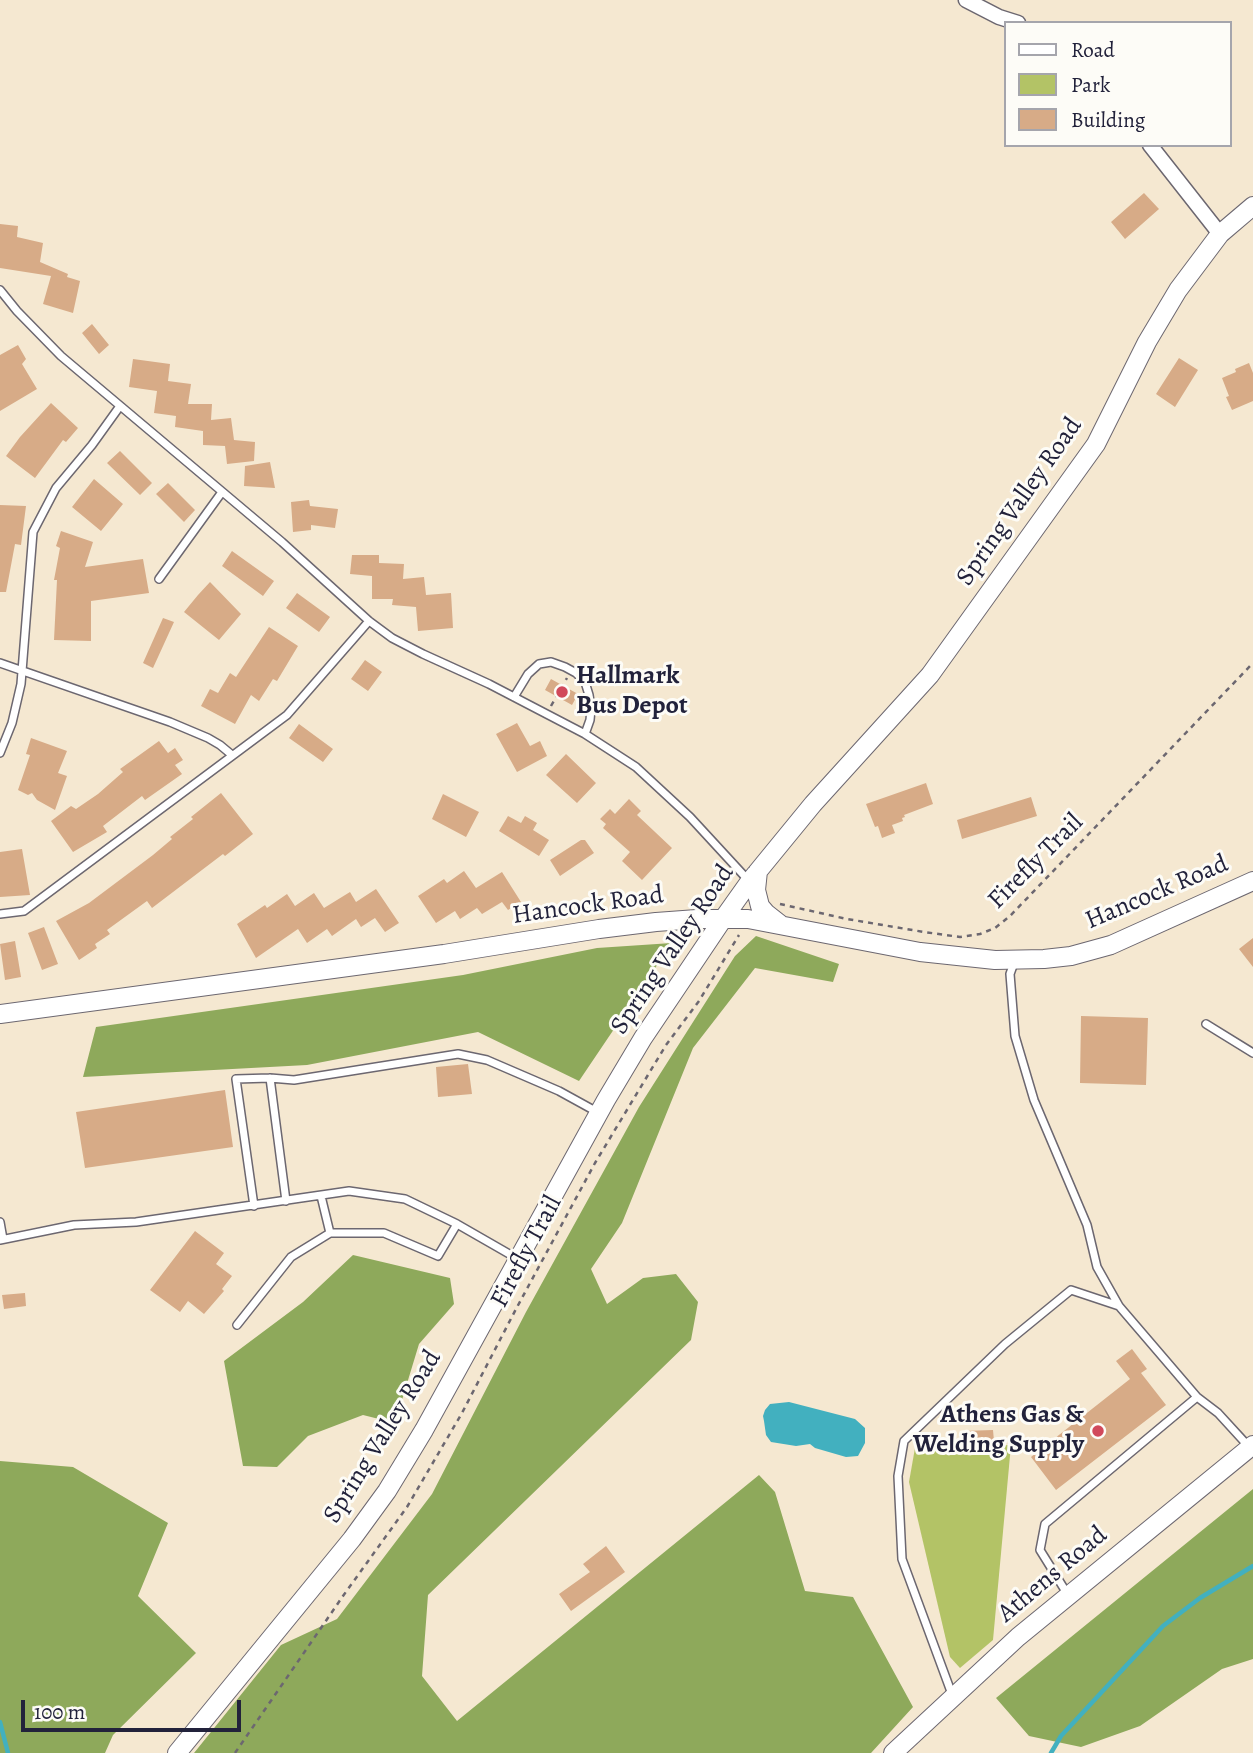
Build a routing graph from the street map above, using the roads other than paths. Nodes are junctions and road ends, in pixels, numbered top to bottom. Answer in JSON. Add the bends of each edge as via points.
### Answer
{"nodes":[{"id":1,"x":965,"y":0,"type":"edge"},
{"id":2,"x":1012,"y":21,"type":"edge"},
{"id":3,"x":1152,"y":147,"type":"edge"},
{"id":4,"x":1253,"y":206,"type":"edge"},
{"id":5,"x":1220,"y":234,"type":"junction"},
{"id":6,"x":0,"y":290,"type":"edge"},
{"id":7,"x":120,"y":406,"type":"junction"},
{"id":8,"x":222,"y":492,"type":"junction"},
{"id":9,"x":159,"y":579,"type":"dead end"},
{"id":10,"x":369,"y":621,"type":"junction"},
{"id":11,"x":0,"y":663,"type":"edge"},
{"id":12,"x":23,"y":670,"type":"junction"},
{"id":13,"x":514,"y":697,"type":"junction"},
{"id":14,"x":584,"y":734,"type":"junction"},
{"id":15,"x":0,"y":754,"type":"edge"},
{"id":16,"x":232,"y":755,"type":"junction"},
{"id":17,"x":754,"y":876,"type":"junction"},
{"id":18,"x":1253,"y":881,"type":"edge"},
{"id":19,"x":0,"y":914,"type":"edge"},
{"id":20,"x":723,"y":919,"type":"junction"},
{"id":21,"x":780,"y":924,"type":"junction"},
{"id":22,"x":1016,"y":959,"type":"junction"},
{"id":23,"x":0,"y":1014,"type":"edge"},
{"id":24,"x":1206,"y":1024,"type":"dead end"},
{"id":25,"x":1253,"y":1053,"type":"edge"},
{"id":26,"x":270,"y":1078,"type":"junction"},
{"id":27,"x":599,"y":1113,"type":"junction"},
{"id":28,"x":321,"y":1196,"type":"junction"},
{"id":29,"x":286,"y":1201,"type":"junction"},
{"id":30,"x":254,"y":1206,"type":"junction"},
{"id":31,"x":0,"y":1222,"type":"edge"},
{"id":32,"x":457,"y":1224,"type":"junction"},
{"id":33,"x":330,"y":1233,"type":"junction"},
{"id":34,"x":2,"y":1240,"type":"edge"},
{"id":35,"x":518,"y":1259,"type":"junction"},
{"id":36,"x":1119,"y":1306,"type":"junction"},
{"id":37,"x":237,"y":1325,"type":"dead end"},
{"id":38,"x":1197,"y":1397,"type":"junction"},
{"id":39,"x":1251,"y":1446,"type":"edge"},
{"id":40,"x":1069,"y":1595,"type":"junction"},
{"id":41,"x":953,"y":1698,"type":"junction"},
{"id":42,"x":177,"y":1753,"type":"edge"},
{"id":43,"x":893,"y":1753,"type":"edge"}],
"edges":[{"from":1,"to":2,"type":"street"},
{"from":3,"to":5,"type":"street"},
{"from":4,"to":5,"type":"street","name":"Spring Valley Road"},
{"from":5,"to":17,"type":"street","name":"Spring Valley Road","via":[[1147,342],[1096,443],[930,675]]},
{"from":6,"to":7,"type":"lane","via":[[61,356]]},
{"from":7,"to":8,"type":"lane"},
{"from":7,"to":12,"type":"lane","via":[[56,488],[33,532]]},
{"from":8,"to":9,"type":"lane"},
{"from":8,"to":10,"type":"lane"},
{"from":10,"to":13,"type":"lane","via":[[392,638]]},
{"from":10,"to":16,"type":"lane","via":[[287,715]]},
{"from":11,"to":12,"type":"lane"},
{"from":12,"to":15,"type":"lane"},
{"from":12,"to":16,"type":"lane","via":[[170,722],[208,738]]},
{"from":13,"to":14,"type":"lane"},
{"from":13,"to":14,"type":"lane","via":[[539,664],[565,667],[585,682],[589,695],[590,720]]},
{"from":14,"to":17,"type":"lane","via":[[636,767]]},
{"from":16,"to":19,"type":"lane","via":[[24,911]]},
{"from":17,"to":20,"type":"street","name":"Spring Valley Road"},
{"from":17,"to":21,"type":"street","via":[[760,906]]},
{"from":18,"to":22,"type":"street","name":"Hancock Road","via":[[1111,945],[1071,956]]},
{"from":20,"to":21,"type":"street","name":"Hancock Road"},
{"from":20,"to":23,"type":"street","name":"Hancock Road","via":[[598,929]]},
{"from":20,"to":27,"type":"street","name":"Spring Valley Road"},
{"from":21,"to":22,"type":"street","name":"Hancock Road","via":[[920,952]]},
{"from":22,"to":36,"type":"lane","via":[[1010,974],[1015,1036],[1034,1100],[1087,1225],[1097,1268]]},
{"from":24,"to":25,"type":"lane"},
{"from":26,"to":27,"type":"lane","via":[[294,1080],[458,1054],[487,1060]]},
{"from":26,"to":29,"type":"lane"},
{"from":26,"to":30,"type":"lane","via":[[236,1079]]},
{"from":27,"to":35,"type":"street","name":"Spring Valley Road"},
{"from":28,"to":29,"type":"lane"},
{"from":28,"to":32,"type":"lane","via":[[349,1191],[404,1199]]},
{"from":28,"to":33,"type":"lane"},
{"from":29,"to":30,"type":"lane"},
{"from":30,"to":34,"type":"lane","via":[[136,1222],[74,1225]]},
{"from":31,"to":34,"type":"lane"},
{"from":32,"to":33,"type":"lane","via":[[438,1256],[384,1233]]},
{"from":32,"to":35,"type":"lane"},
{"from":33,"to":37,"type":"lane","via":[[291,1257]]},
{"from":35,"to":42,"type":"street","name":"Spring Valley Road","via":[[387,1490]]},
{"from":36,"to":38,"type":"lane"},
{"from":36,"to":41,"type":"lane","via":[[1071,1290],[1005,1344],[904,1441],[898,1476],[902,1559]]},
{"from":38,"to":39,"type":"lane"},
{"from":38,"to":40,"type":"lane","via":[[1045,1524],[1040,1550]]},
{"from":39,"to":40,"type":"street","name":"Athens Road"},
{"from":40,"to":41,"type":"street","name":"Athens Road"},
{"from":41,"to":43,"type":"street","name":"Athens Road"}]}
